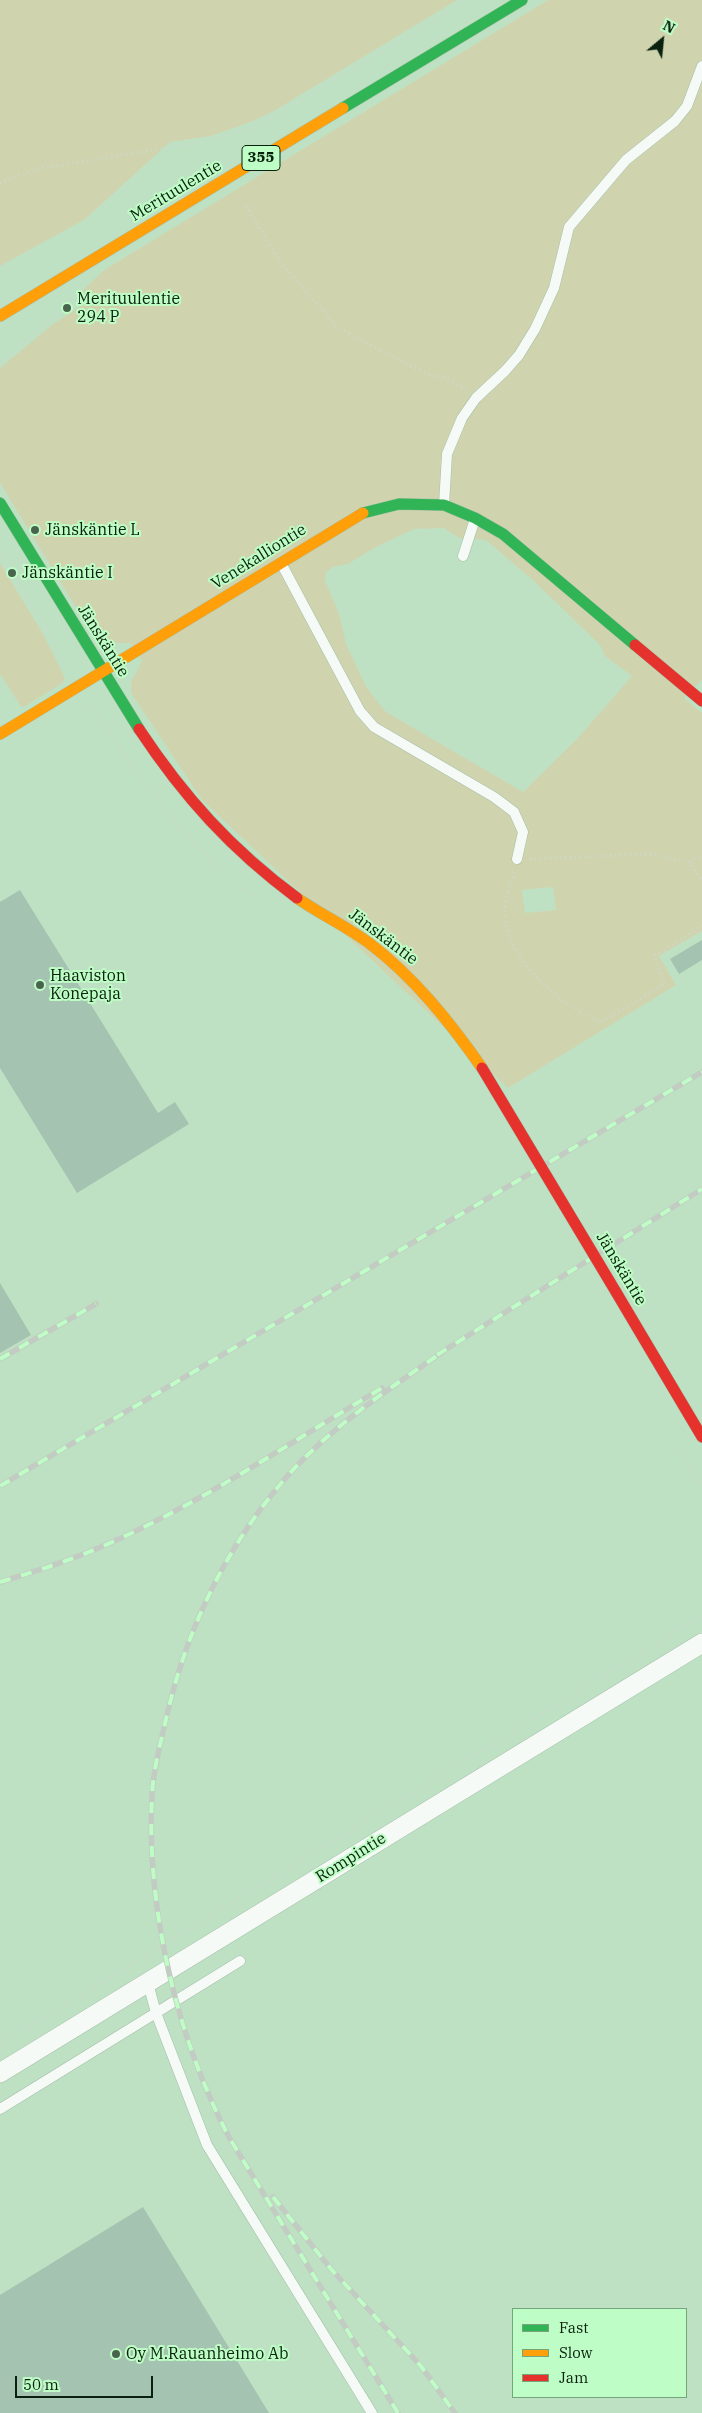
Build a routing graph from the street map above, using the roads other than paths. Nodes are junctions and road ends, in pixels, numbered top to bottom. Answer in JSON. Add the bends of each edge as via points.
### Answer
{"nodes":[{"id":1,"x":522,"y":0,"type":"edge"},
{"id":2,"x":702,"y":66,"type":"edge"},
{"id":3,"x":0,"y":316,"type":"edge"},
{"id":4,"x":0,"y":503,"type":"edge"},
{"id":5,"x":444,"y":505,"type":"junction"},
{"id":6,"x":475,"y":518,"type":"junction"},
{"id":7,"x":462,"y":556,"type":"dead end"},
{"id":8,"x":280,"y":562,"type":"junction"},
{"id":9,"x":103,"y":672,"type":"junction"},
{"id":10,"x":702,"y":701,"type":"edge"},
{"id":11,"x":0,"y":734,"type":"edge"},
{"id":12,"x":517,"y":859,"type":"road end"},
{"id":13,"x":702,"y":1437,"type":"edge"},
{"id":14,"x":702,"y":1643,"type":"edge"},
{"id":15,"x":240,"y":1961,"type":"dead end"},
{"id":16,"x":148,"y":1983,"type":"junction"},
{"id":17,"x":156,"y":2013,"type":"junction"},
{"id":18,"x":0,"y":2074,"type":"edge"},
{"id":19,"x":0,"y":2109,"type":"edge"},
{"id":20,"x":372,"y":2413,"type":"edge"}],
"edges":[{"from":1,"to":3,"type":"street","name":"Merituulentie","number":"355"},
{"from":2,"to":5,"type":"lane","via":[[687,106],[675,121],[626,160],[569,227],[554,288],[535,329],[519,355],[476,398],[462,418],[447,454]]},
{"from":4,"to":9,"type":"street","name":"Jänskäntie"},
{"from":5,"to":6,"type":"street","name":"Venekalliontie"},
{"from":5,"to":8,"type":"street","name":"Venekalliontie","via":[[399,504],[366,512]]},
{"from":6,"to":7,"type":"lane"},
{"from":6,"to":10,"type":"street","name":"Venekalliontie","via":[[503,534]]},
{"from":8,"to":9,"type":"street","name":"Venekalliontie"},
{"from":8,"to":12,"type":"lane","via":[[360,711],[374,727],[395,741],[494,797],[514,812],[523,832]]},
{"from":9,"to":11,"type":"street","name":"Venekalliontie"},
{"from":9,"to":13,"type":"street","name":"Jänskäntie","bridge":true,"via":[[149,747],[178,787],[221,835],[298,898],[350,930],[390,960],[440,1011],[482,1068]]},
{"from":14,"to":16,"type":"street","name":"Rompintie"},
{"from":15,"to":17,"type":"lane"},
{"from":16,"to":17,"type":"lane"},
{"from":16,"to":18,"type":"street","name":"Rompintie"},
{"from":17,"to":19,"type":"lane"},
{"from":17,"to":20,"type":"lane","via":[[207,2145]]}]}
